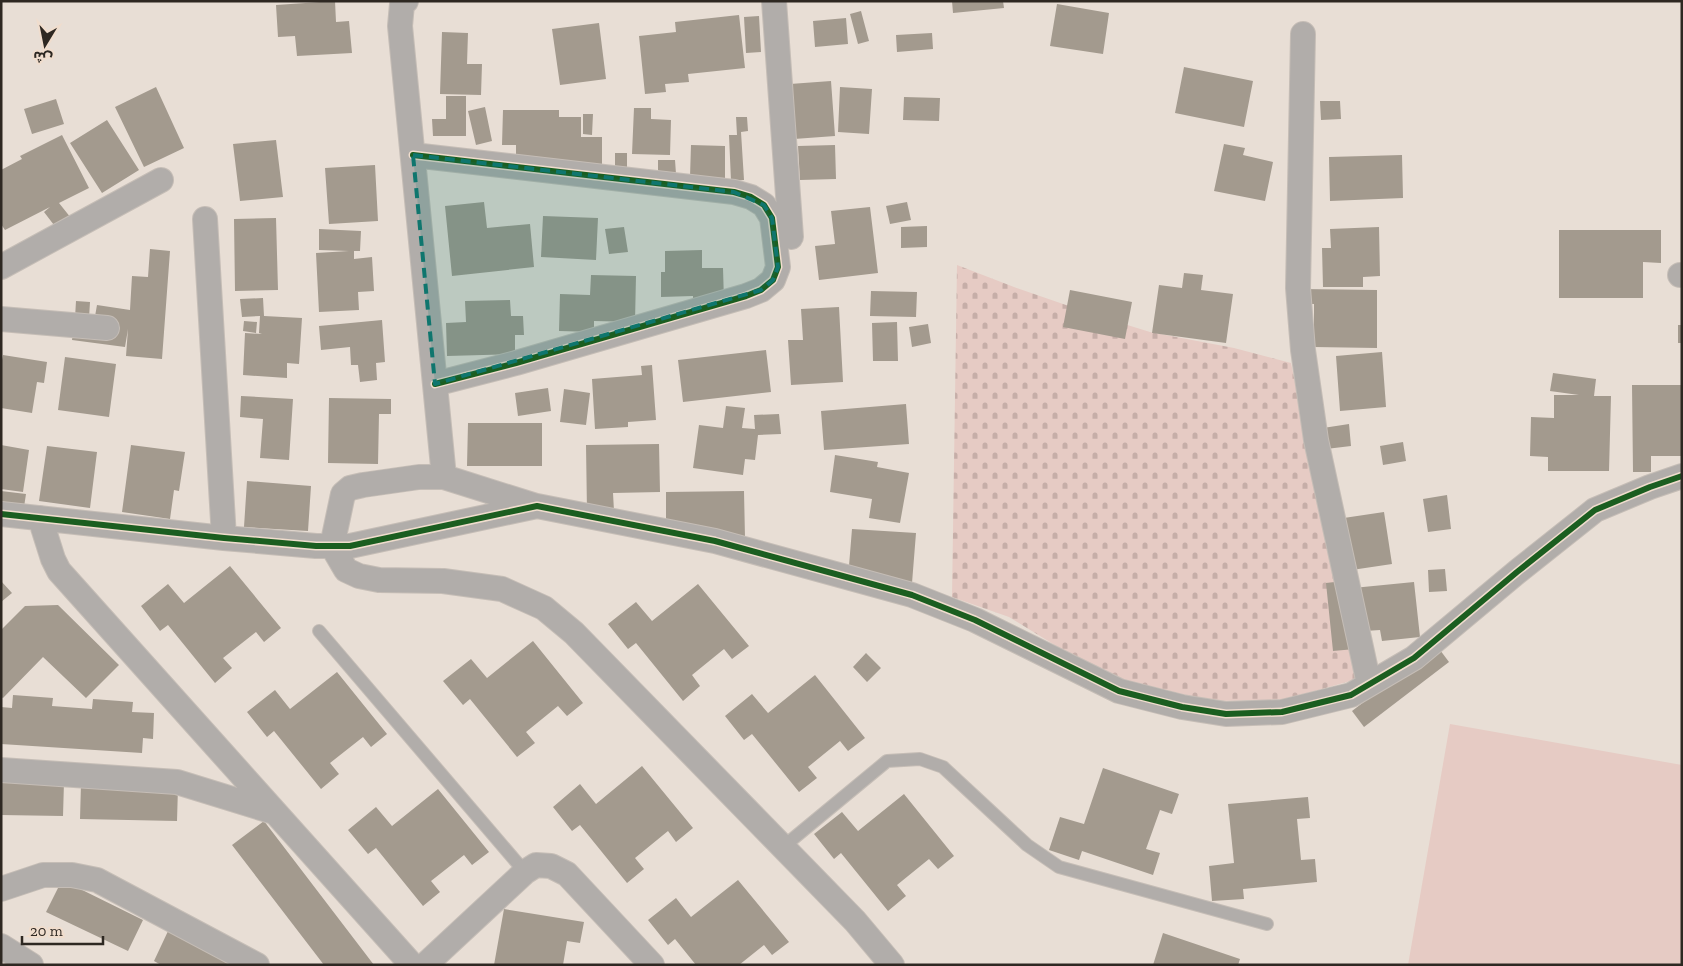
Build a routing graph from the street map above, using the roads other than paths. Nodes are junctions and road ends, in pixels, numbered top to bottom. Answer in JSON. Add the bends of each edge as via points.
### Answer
{"nodes":[{"id":1,"x":406,"y":1,"type":"edge"},
{"id":2,"x":774,"y":1,"type":"edge"},
{"id":3,"x":1303,"y":34,"type":"dead end"},
{"id":4,"x":413,"y":155,"type":"junction"},
{"id":5,"x":162,"y":180,"type":"dead end"},
{"id":6,"x":205,"y":219,"type":"dead end"},
{"id":7,"x":791,"y":237,"type":"dead end"},
{"id":8,"x":1,"y":266,"type":"edge"},
{"id":9,"x":1,"y":319,"type":"edge"},
{"id":10,"x":106,"y":328,"type":"dead end"},
{"id":11,"x":435,"y":384,"type":"junction"},
{"id":12,"x":1682,"y":476,"type":"edge"},
{"id":13,"x":444,"y":477,"type":"junction"},
{"id":14,"x":537,"y":506,"type":"junction"},
{"id":15,"x":1,"y":514,"type":"edge"},
{"id":16,"x":40,"y":518,"type":"junction"},
{"id":17,"x":224,"y":538,"type":"junction"},
{"id":18,"x":332,"y":546,"type":"junction"},
{"id":19,"x":319,"y":631,"type":"dead end"},
{"id":20,"x":1369,"y":684,"type":"junction"},
{"id":21,"x":1,"y":770,"type":"edge"},
{"id":22,"x":276,"y":813,"type":"junction"},
{"id":23,"x":782,"y":847,"type":"junction"},
{"id":24,"x":526,"y":872,"type":"junction"},
{"id":25,"x":1,"y":888,"type":"edge"},
{"id":26,"x":1266,"y":924,"type":"dead end"},
{"id":27,"x":1,"y":946,"type":"edge"},
{"id":28,"x":31,"y":965,"type":"edge"},
{"id":29,"x":257,"y":965,"type":"edge"},
{"id":30,"x":412,"y":965,"type":"edge"},
{"id":31,"x":425,"y":965,"type":"edge"},
{"id":32,"x":652,"y":965,"type":"edge"},
{"id":33,"x":892,"y":965,"type":"edge"}],
"edges":[{"from":1,"to":4,"type":"street","via":[[402,4],[400,26]]},
{"from":2,"to":7,"type":"street"},
{"from":3,"to":20,"type":"street","via":[[1298,288],[1303,350],[1316,440]]},
{"from":4,"to":11,"type":"street"},
{"from":4,"to":11,"type":"street","via":[[734,192],[751,197],[764,205],[772,218],[778,267],[773,280],[746,296]]},
{"from":5,"to":8,"type":"street"},
{"from":6,"to":17,"type":"street"},
{"from":9,"to":10,"type":"street"},
{"from":11,"to":13,"type":"street"},
{"from":12,"to":20,"type":"street","via":[[1595,510],[1414,658]]},
{"from":13,"to":14,"type":"street"},
{"from":13,"to":18,"type":"street","via":[[419,477],[350,488],[343,494]]},
{"from":14,"to":18,"type":"street","via":[[350,546]]},
{"from":14,"to":20,"type":"street","via":[[715,541],[912,595],[975,620],[1119,691],[1182,708],[1226,714],[1282,712],[1351,694]]},
{"from":15,"to":16,"type":"street"},
{"from":16,"to":17,"type":"street"},
{"from":16,"to":22,"type":"street","via":[[59,571]]},
{"from":17,"to":18,"type":"street"},
{"from":18,"to":23,"type":"street","via":[[346,570],[359,576],[379,580],[443,581],[502,589],[544,608],[574,633]]},
{"from":19,"to":24,"type":"lane"},
{"from":21,"to":22,"type":"street","via":[[177,782]]},
{"from":22,"to":30,"type":"street"},
{"from":23,"to":26,"type":"lane","via":[[887,761],[920,759],[943,767],[1027,845],[1059,867]]},
{"from":23,"to":33,"type":"street","via":[[855,921]]},
{"from":24,"to":31,"type":"street"},
{"from":24,"to":32,"type":"street","via":[[536,865],[551,866],[567,874]]},
{"from":25,"to":29,"type":"street","via":[[42,875],[72,875],[97,880]]},
{"from":27,"to":28,"type":"street"}]}
